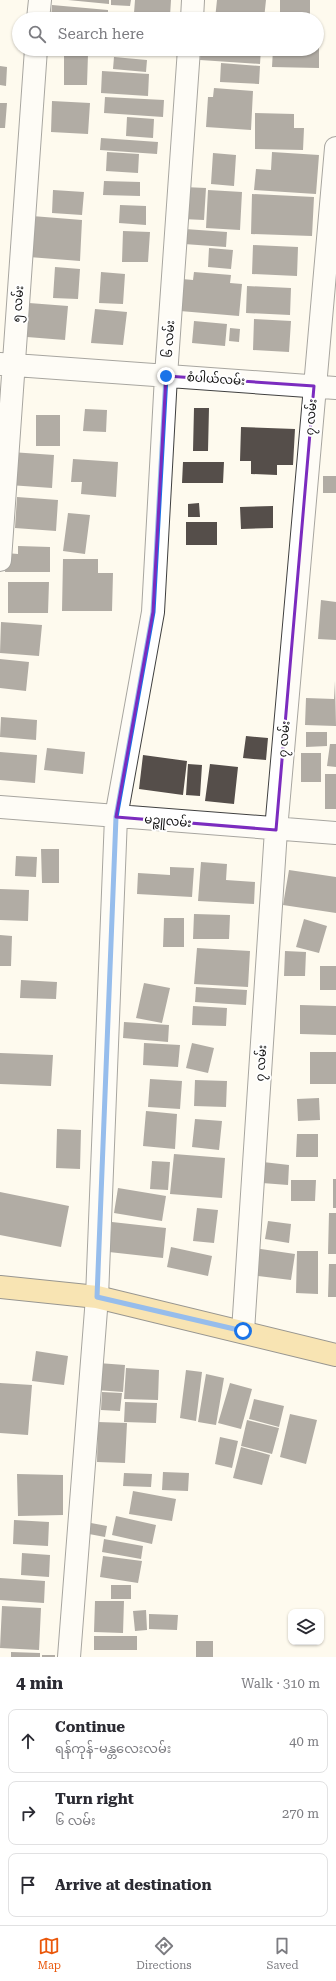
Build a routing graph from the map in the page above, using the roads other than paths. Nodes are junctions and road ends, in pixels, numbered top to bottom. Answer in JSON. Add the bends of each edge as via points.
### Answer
{"nodes":[{"id":1,"x":40,"y":0,"type":"edge"},
{"id":2,"x":193,"y":0,"type":"edge"},
{"id":3,"x":39,"y":12,"type":"edge"},
{"id":4,"x":192,"y":12,"type":"edge"},
{"id":5,"x":35,"y":56,"type":"edge"},
{"id":6,"x":189,"y":56,"type":"edge"},
{"id":7,"x":336,"y":148,"type":"edge"},
{"id":8,"x":7,"y":365,"type":"edge"},
{"id":9,"x":166,"y":376,"type":"junction"},
{"id":10,"x":314,"y":386,"type":"junction"},
{"id":11,"x":336,"y":388,"type":"edge"},
{"id":12,"x":0,"y":560,"type":"edge"},
{"id":13,"x":0,"y":807,"type":"edge"},
{"id":14,"x":116,"y":817,"type":"junction"},
{"id":15,"x":276,"y":830,"type":"junction"},
{"id":16,"x":336,"y":833,"type":"edge"},
{"id":17,"x":0,"y":1287,"type":"edge"},
{"id":18,"x":97,"y":1297,"type":"junction"},
{"id":19,"x":243,"y":1331,"type":"junction"},
{"id":20,"x":336,"y":1355,"type":"edge"},
{"id":21,"x":69,"y":1657,"type":"edge"}],
"edges":[{"from":1,"to":3,"type":"street"},
{"from":2,"to":4,"type":"street"},
{"from":5,"to":8,"type":"street","name":"၅ လမ်း"},
{"from":6,"to":9,"type":"street","name":"၆ လမ်း"},
{"from":7,"to":10,"type":"street","name":"၇ လမ်း"},
{"from":8,"to":9,"type":"street","name":"စံပါယ်လမ်း"},
{"from":8,"to":12,"type":"street","name":"၅ လမ်း"},
{"from":9,"to":10,"type":"street","name":"စံပါယ်လမ်း"},
{"from":9,"to":14,"type":"street","name":"၆ လမ်း","via":[[153,612]]},
{"from":10,"to":11,"type":"street","name":"စံပါယ်လမ်း"},
{"from":10,"to":15,"type":"street","name":"၇ လမ်း"},
{"from":13,"to":14,"type":"street","name":"မဉ္ဇူလမ်း"},
{"from":14,"to":15,"type":"street","name":"မဉ္ဇူလမ်း"},
{"from":14,"to":18,"type":"street","name":"၆ လမ်း"},
{"from":15,"to":16,"type":"street","name":"မဉ္ဇူလမ်း"},
{"from":15,"to":19,"type":"street","name":"၇ လမ်း"},
{"from":17,"to":18,"type":"main road"},
{"from":18,"to":19,"type":"main road"},
{"from":18,"to":21,"type":"street","name":"၆ လမ်း"},
{"from":19,"to":20,"type":"main road"}]}
